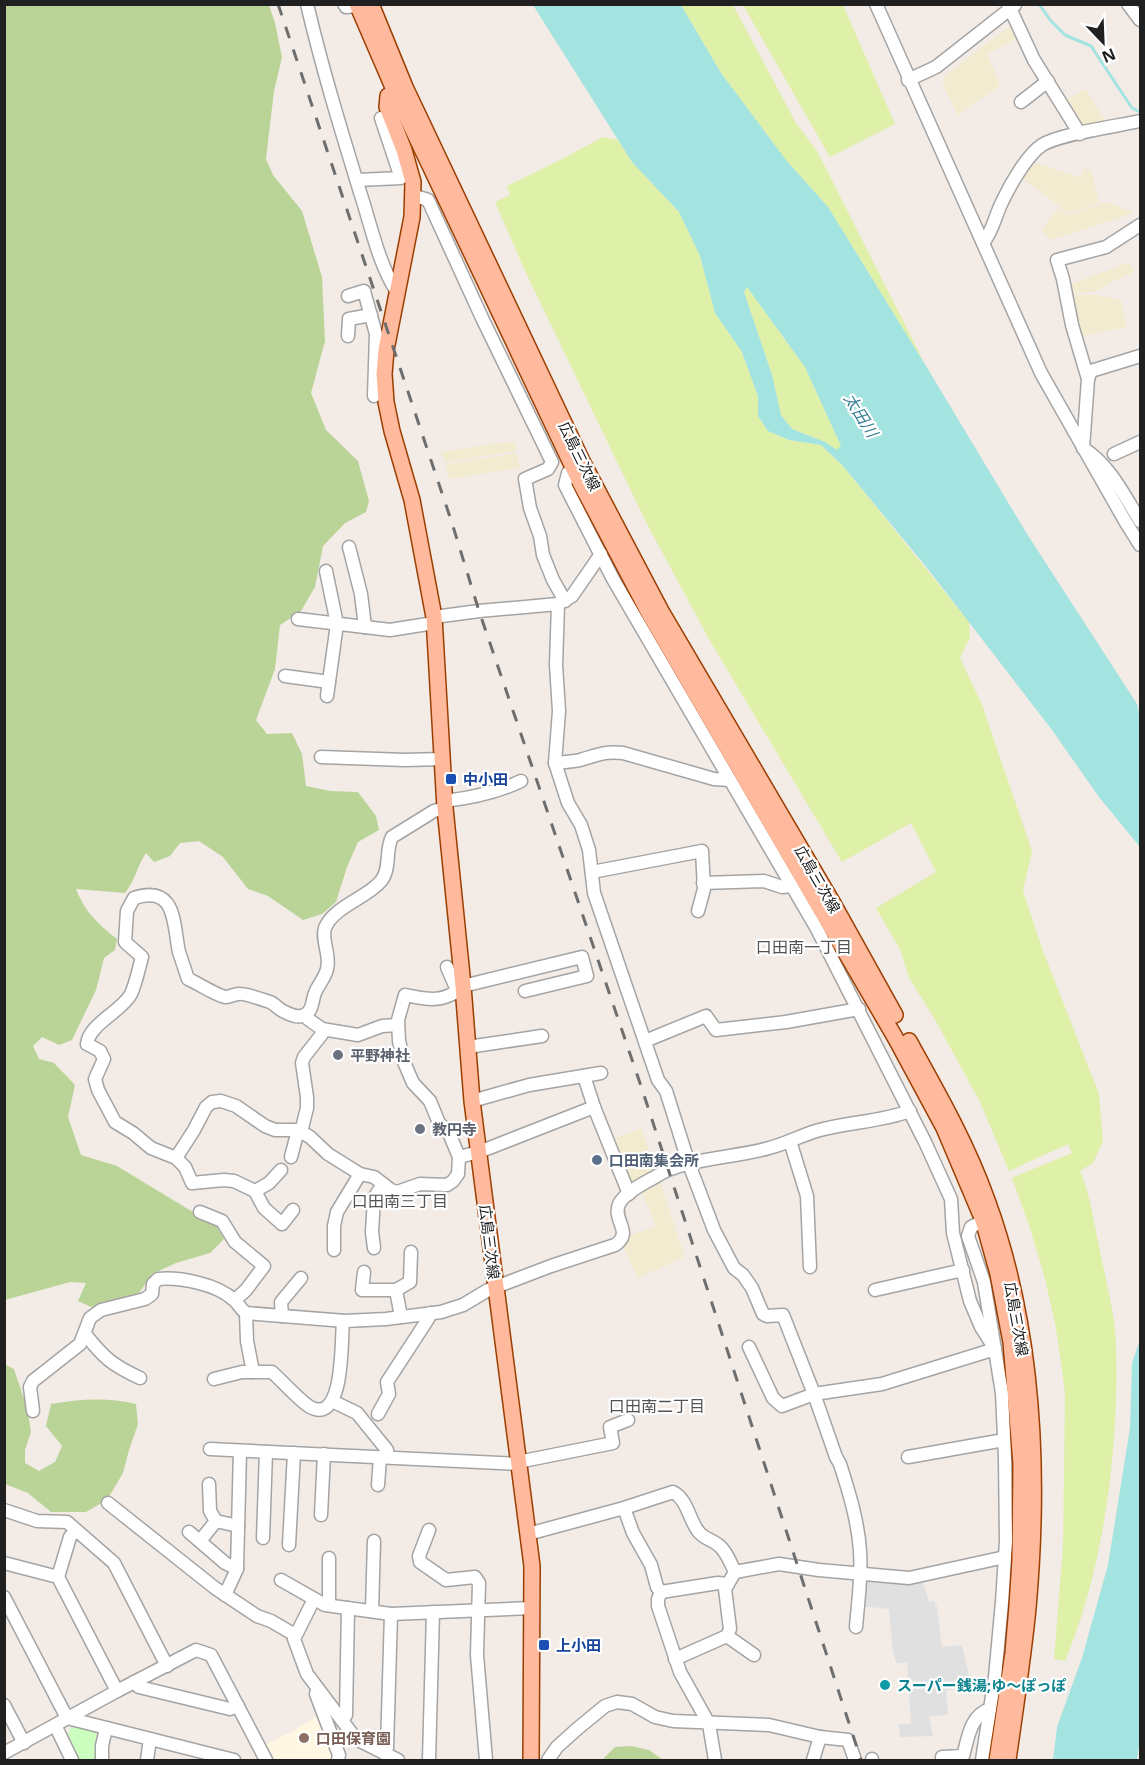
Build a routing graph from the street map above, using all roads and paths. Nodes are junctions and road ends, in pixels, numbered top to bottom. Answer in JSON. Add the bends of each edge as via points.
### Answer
{"nodes":[{"id":1,"x":308,"y":4,"type":"edge"},
{"id":2,"x":876,"y":4,"type":"edge"},
{"id":3,"x":1128,"y":4,"type":"edge"},
{"id":4,"x":357,"y":5,"type":"edge"},
{"id":5,"x":1011,"y":6,"type":"edge"},
{"id":6,"x":1140,"y":20,"type":"edge"},
{"id":7,"x":909,"y":80,"type":"junction"},
{"id":8,"x":1048,"y":81,"type":"junction"},
{"id":9,"x":400,"y":89,"type":"junction"},
{"id":10,"x":1021,"y":102,"type":"dead end"},
{"id":11,"x":381,"y":118,"type":"dead end"},
{"id":12,"x":1140,"y":121,"type":"edge"},
{"id":13,"x":1080,"y":134,"type":"junction"},
{"id":14,"x":357,"y":180,"type":"junction"},
{"id":15,"x":412,"y":195,"type":"junction"},
{"id":16,"x":1140,"y":225,"type":"edge"},
{"id":17,"x":982,"y":243,"type":"junction"},
{"id":18,"x":397,"y":292,"type":"junction"},
{"id":19,"x":348,"y":296,"type":"dead end"},
{"id":20,"x":371,"y":315,"type":"junction"},
{"id":21,"x":348,"y":336,"type":"dead end"},
{"id":22,"x":1140,"y":356,"type":"edge"},
{"id":23,"x":381,"y":363,"type":"junction"},
{"id":24,"x":1088,"y":379,"type":"junction"},
{"id":25,"x":374,"y":396,"type":"dead end"},
{"id":26,"x":1140,"y":442,"type":"edge"},
{"id":27,"x":1083,"y":448,"type":"junction"},
{"id":28,"x":1114,"y":454,"type":"dead end"},
{"id":29,"x":578,"y":466,"type":"junction"},
{"id":30,"x":1140,"y":521,"type":"edge"},
{"id":31,"x":1140,"y":545,"type":"edge"},
{"id":32,"x":349,"y":547,"type":"dead end"},
{"id":33,"x":601,"y":554,"type":"junction"},
{"id":34,"x":326,"y":571,"type":"dead end"},
{"id":35,"x":561,"y":602,"type":"junction"},
{"id":36,"x":298,"y":619,"type":"dead end"},
{"id":37,"x":434,"y":620,"type":"junction"},
{"id":38,"x":337,"y":624,"type":"junction"},
{"id":39,"x":366,"y":627,"type":"junction"},
{"id":40,"x":285,"y":676,"type":"dead end"},
{"id":41,"x":329,"y":682,"type":"junction"},
{"id":42,"x":327,"y":696,"type":"dead end"},
{"id":43,"x":321,"y":757,"type":"dead end"},
{"id":44,"x":442,"y":759,"type":"junction"},
{"id":45,"x":555,"y":763,"type":"junction"},
{"id":46,"x":730,"y":780,"type":"junction"},
{"id":47,"x":521,"y":781,"type":"dead end"},
{"id":48,"x":445,"y":804,"type":"junction"},
{"id":49,"x":592,"y":872,"type":"junction"},
{"id":50,"x":704,"y":883,"type":"junction"},
{"id":51,"x":792,"y":886,"type":"junction"},
{"id":52,"x":698,"y":911,"type":"dead end"},
{"id":53,"x":447,"y":967,"type":"dead end"},
{"id":54,"x":461,"y":988,"type":"junction"},
{"id":55,"x":525,"y":991,"type":"dead end"},
{"id":56,"x":859,"y":1010,"type":"junction"},
{"id":57,"x":306,"y":1014,"type":"junction"},
{"id":58,"x":398,"y":1025,"type":"junction"},
{"id":59,"x":322,"y":1029,"type":"junction"},
{"id":60,"x":542,"y":1036,"type":"dead end"},
{"id":61,"x":645,"y":1041,"type":"junction"},
{"id":62,"x":468,"y":1047,"type":"junction"},
{"id":63,"x":601,"y":1073,"type":"dead end"},
{"id":64,"x":585,"y":1076,"type":"junction"},
{"id":65,"x":472,"y":1101,"type":"junction"},
{"id":66,"x":594,"y":1107,"type":"junction"},
{"id":67,"x":910,"y":1111,"type":"junction"},
{"id":68,"x":299,"y":1131,"type":"junction"},
{"id":69,"x":790,"y":1141,"type":"junction"},
{"id":70,"x":479,"y":1152,"type":"junction"},
{"id":71,"x":291,"y":1156,"type":"dead end"},
{"id":72,"x":459,"y":1157,"type":"junction"},
{"id":73,"x":176,"y":1158,"type":"junction"},
{"id":74,"x":689,"y":1164,"type":"junction"},
{"id":75,"x":281,"y":1170,"type":"dead end"},
{"id":76,"x":360,"y":1174,"type":"junction"},
{"id":77,"x":383,"y":1184,"type":"junction"},
{"id":78,"x":255,"y":1191,"type":"junction"},
{"id":79,"x":629,"y":1194,"type":"junction"},
{"id":80,"x":293,"y":1210,"type":"dead end"},
{"id":81,"x":200,"y":1212,"type":"dead end"},
{"id":82,"x":987,"y":1219,"type":"junction"},
{"id":83,"x":374,"y":1248,"type":"dead end"},
{"id":84,"x":334,"y":1250,"type":"dead end"},
{"id":85,"x":411,"y":1252,"type":"dead end"},
{"id":86,"x":810,"y":1267,"type":"dead end"},
{"id":87,"x":963,"y":1270,"type":"junction"},
{"id":88,"x":364,"y":1272,"type":"dead end"},
{"id":89,"x":301,"y":1278,"type":"dead end"},
{"id":90,"x":496,"y":1287,"type":"junction"},
{"id":91,"x":396,"y":1290,"type":"junction"},
{"id":92,"x":875,"y":1290,"type":"dead end"},
{"id":93,"x":235,"y":1300,"type":"junction"},
{"id":94,"x":246,"y":1313,"type":"junction"},
{"id":95,"x":430,"y":1313,"type":"junction"},
{"id":96,"x":282,"y":1316,"type":"junction"},
{"id":97,"x":401,"y":1317,"type":"junction"},
{"id":98,"x":343,"y":1321,"type":"junction"},
{"id":99,"x":85,"y":1334,"type":"junction"},
{"id":100,"x":749,"y":1347,"type":"dead end"},
{"id":101,"x":995,"y":1349,"type":"junction"},
{"id":102,"x":253,"y":1372,"type":"junction"},
{"id":103,"x":140,"y":1378,"type":"dead end"},
{"id":104,"x":214,"y":1379,"type":"dead end"},
{"id":105,"x":814,"y":1394,"type":"junction"},
{"id":106,"x":332,"y":1401,"type":"junction"},
{"id":107,"x":33,"y":1411,"type":"dead end"},
{"id":108,"x":378,"y":1414,"type":"dead end"},
{"id":109,"x":628,"y":1420,"type":"dead end"},
{"id":110,"x":1004,"y":1440,"type":"junction"},
{"id":111,"x":210,"y":1449,"type":"dead end"},
{"id":112,"x":240,"y":1451,"type":"junction"},
{"id":113,"x":266,"y":1452,"type":"junction"},
{"id":114,"x":294,"y":1453,"type":"junction"},
{"id":115,"x":324,"y":1454,"type":"junction"},
{"id":116,"x":384,"y":1457,"type":"junction"},
{"id":117,"x":908,"y":1457,"type":"dead end"},
{"id":118,"x":518,"y":1463,"type":"junction"},
{"id":119,"x":209,"y":1484,"type":"dead end"},
{"id":120,"x":378,"y":1485,"type":"dead end"},
{"id":121,"x":108,"y":1503,"type":"dead end"},
{"id":122,"x":624,"y":1508,"type":"junction"},
{"id":123,"x":4,"y":1509,"type":"edge"},
{"id":124,"x":321,"y":1515,"type":"dead end"},
{"id":125,"x":216,"y":1521,"type":"junction"},
{"id":126,"x":238,"y":1526,"type":"junction"},
{"id":127,"x":429,"y":1530,"type":"dead end"},
{"id":128,"x":75,"y":1531,"type":"junction"},
{"id":129,"x":189,"y":1532,"type":"dead end"},
{"id":130,"x":528,"y":1534,"type":"junction"},
{"id":131,"x":263,"y":1538,"type":"dead end"},
{"id":132,"x":374,"y":1541,"type":"dead end"},
{"id":133,"x":200,"y":1542,"type":"junction"},
{"id":134,"x":289,"y":1545,"type":"dead end"},
{"id":135,"x":1005,"y":1557,"type":"junction"},
{"id":136,"x":329,"y":1558,"type":"dead end"},
{"id":137,"x":4,"y":1563,"type":"edge"},
{"id":138,"x":237,"y":1569,"type":"junction"},
{"id":139,"x":735,"y":1572,"type":"junction"},
{"id":140,"x":861,"y":1574,"type":"junction"},
{"id":141,"x":58,"y":1577,"type":"junction"},
{"id":142,"x":281,"y":1580,"type":"dead end"},
{"id":143,"x":728,"y":1584,"type":"junction"},
{"id":144,"x":661,"y":1592,"type":"junction"},
{"id":145,"x":225,"y":1595,"type":"junction"},
{"id":146,"x":4,"y":1596,"type":"edge"},
{"id":147,"x":314,"y":1599,"type":"junction"},
{"id":148,"x":329,"y":1605,"type":"junction"},
{"id":149,"x":348,"y":1608,"type":"junction"},
{"id":150,"x":532,"y":1608,"type":"junction"},
{"id":151,"x":479,"y":1610,"type":"junction"},
{"id":152,"x":372,"y":1611,"type":"junction"},
{"id":153,"x":434,"y":1612,"type":"junction"},
{"id":154,"x":391,"y":1614,"type":"junction"},
{"id":155,"x":856,"y":1627,"type":"dead end"},
{"id":156,"x":295,"y":1635,"type":"junction"},
{"id":157,"x":727,"y":1636,"type":"junction"},
{"id":158,"x":754,"y":1655,"type":"dead end"},
{"id":159,"x":675,"y":1659,"type":"junction"},
{"id":160,"x":167,"y":1665,"type":"junction"},
{"id":161,"x":134,"y":1682,"type":"junction"},
{"id":162,"x":318,"y":1689,"type":"junction"},
{"id":163,"x":117,"y":1691,"type":"junction"},
{"id":164,"x":4,"y":1705,"type":"edge"},
{"id":165,"x":238,"y":1706,"type":"junction"},
{"id":166,"x":990,"y":1709,"type":"junction"},
{"id":167,"x":67,"y":1718,"type":"junction"},
{"id":168,"x":342,"y":1719,"type":"junction"},
{"id":169,"x":709,"y":1724,"type":"junction"},
{"id":170,"x":56,"y":1727,"type":"junction"},
{"id":171,"x":106,"y":1728,"type":"junction"},
{"id":172,"x":820,"y":1737,"type":"junction"},
{"id":173,"x":150,"y":1739,"type":"junction"},
{"id":174,"x":24,"y":1743,"type":"junction"},
{"id":175,"x":384,"y":1753,"type":"junction"},
{"id":176,"x":4,"y":1754,"type":"edge"},
{"id":177,"x":194,"y":1756,"type":"edge"},
{"id":178,"x":72,"y":1761,"type":"edge"},
{"id":179,"x":102,"y":1761,"type":"edge"},
{"id":180,"x":147,"y":1761,"type":"edge"},
{"id":181,"x":234,"y":1761,"type":"edge"},
{"id":182,"x":266,"y":1761,"type":"edge"},
{"id":183,"x":338,"y":1761,"type":"edge"},
{"id":184,"x":398,"y":1761,"type":"edge"},
{"id":185,"x":429,"y":1761,"type":"edge"},
{"id":186,"x":486,"y":1761,"type":"edge"},
{"id":187,"x":531,"y":1761,"type":"edge"},
{"id":188,"x":548,"y":1761,"type":"edge"},
{"id":189,"x":715,"y":1761,"type":"edge"},
{"id":190,"x":813,"y":1761,"type":"edge"},
{"id":191,"x":855,"y":1761,"type":"edge"},
{"id":192,"x":942,"y":1761,"type":"edge"},
{"id":193,"x":982,"y":1761,"type":"edge"},
{"id":194,"x":997,"y":1761,"type":"edge"},
{"id":195,"x":1008,"y":1761,"type":"edge"}],
"edges":[{"from":1,"to":14,"type":"street","via":[[322,68]]},
{"from":2,"to":7,"type":"street"},
{"from":3,"to":6,"type":"street"},
{"from":4,"to":9,"type":"main road","name":"広島三次線"},
{"from":5,"to":7,"type":"street","via":[[936,67]]},
{"from":5,"to":8,"type":"street","via":[[1034,60]]},
{"from":7,"to":17,"type":"street"},
{"from":8,"to":10,"type":"street"},
{"from":8,"to":13,"type":"street"},
{"from":9,"to":15,"type":"main road","name":"広島三次線","via":[[388,96],[387,107],[413,182]]},
{"from":9,"to":29,"type":"main road","name":"広島三次線"},
{"from":11,"to":14,"type":"street","via":[[401,178]]},
{"from":12,"to":13,"type":"street"},
{"from":13,"to":17,"type":"street","via":[[1043,144],[1031,154],[1002,202],[990,235]]},
{"from":14,"to":18,"type":"street","via":[[388,278]]},
{"from":15,"to":18,"type":"main road","name":"広島三次線","via":[[412,217]]},
{"from":15,"to":35,"type":"street","via":[[428,200],[552,462],[548,469],[525,479],[543,555]]},
{"from":16,"to":24,"type":"street","via":[[1106,247],[1057,260]]},
{"from":17,"to":27,"type":"street","via":[[1041,373]]},
{"from":18,"to":23,"type":"main road","name":"広島三次線"},
{"from":19,"to":20,"type":"street","via":[[364,291]]},
{"from":20,"to":21,"type":"street","via":[[349,319]]},
{"from":20,"to":23,"type":"street"},
{"from":22,"to":24,"type":"street","via":[[1091,372]]},
{"from":23,"to":25,"type":"street"},
{"from":23,"to":37,"type":"main road","name":"広島三次線"},
{"from":24,"to":27,"type":"street"},
{"from":26,"to":28,"type":"street"},
{"from":27,"to":30,"type":"street","via":[[1098,457]]},
{"from":27,"to":31,"type":"street"},
{"from":29,"to":33,"type":"street","via":[[568,473],[565,485]]},
{"from":29,"to":82,"type":"main road","name":"広島三次線","via":[[650,615],[896,1039]]},
{"from":32,"to":39,"type":"street"},
{"from":33,"to":35,"type":"street","via":[[572,596]]},
{"from":33,"to":46,"type":"street"},
{"from":34,"to":38,"type":"street"},
{"from":35,"to":37,"type":"street"},
{"from":35,"to":45,"type":"street"},
{"from":36,"to":38,"type":"street"},
{"from":37,"to":39,"type":"street","via":[[390,630]]},
{"from":37,"to":44,"type":"main road","name":"広島三次線"},
{"from":38,"to":39,"type":"street"},
{"from":38,"to":41,"type":"street"},
{"from":40,"to":41,"type":"street"},
{"from":41,"to":42,"type":"street"},
{"from":43,"to":44,"type":"street"},
{"from":44,"to":48,"type":"main road","name":"広島三次線"},
{"from":45,"to":46,"type":"street","via":[[608,751]]},
{"from":45,"to":49,"type":"street","via":[[568,802],[581,825]]},
{"from":46,"to":51,"type":"street"},
{"from":47,"to":48,"type":"street","via":[[504,790]]},
{"from":48,"to":54,"type":"main road","name":"広島三次線"},
{"from":48,"to":57,"type":"street","via":[[392,837],[383,879],[330,920],[325,930],[327,969]]},
{"from":49,"to":50,"type":"street","via":[[702,851]]},
{"from":49,"to":61,"type":"street","via":[[594,893]]},
{"from":50,"to":51,"type":"street","via":[[764,881]]},
{"from":50,"to":52,"type":"street"},
{"from":51,"to":56,"type":"street"},
{"from":53,"to":54,"type":"street"},
{"from":54,"to":55,"type":"street","via":[[582,957],[587,976]]},
{"from":54,"to":58,"type":"street","via":[[440,999],[405,995]]},
{"from":54,"to":62,"type":"main road","name":"広島三次線"},
{"from":56,"to":61,"type":"street","via":[[716,1030],[706,1017]]},
{"from":56,"to":67,"type":"street"},
{"from":57,"to":59,"type":"street"},
{"from":57,"to":73,"type":"street","via":[[293,1016],[271,1002],[240,993],[226,997],[188,979],[170,905],[156,896],[134,898],[127,910],[125,942],[142,957],[130,995],[94,1030],[87,1044],[100,1051],[104,1059],[95,1079],[115,1122],[152,1148]]},
{"from":58,"to":59,"type":"street","via":[[358,1035]]},
{"from":58,"to":72,"type":"street","via":[[404,1062],[413,1083],[430,1101]]},
{"from":59,"to":68,"type":"street","via":[[321,1038],[302,1063],[308,1097]]},
{"from":60,"to":62,"type":"street"},
{"from":61,"to":74,"type":"street"},
{"from":62,"to":65,"type":"main road","name":"広島三次線"},
{"from":63,"to":64,"type":"street"},
{"from":64,"to":65,"type":"street","via":[[529,1085]]},
{"from":64,"to":66,"type":"street"},
{"from":65,"to":70,"type":"main road","name":"広島三次線"},
{"from":66,"to":70,"type":"street"},
{"from":66,"to":79,"type":"street"},
{"from":67,"to":69,"type":"street","via":[[816,1131]]},
{"from":67,"to":87,"type":"street","via":[[951,1199],[953,1233]]},
{"from":68,"to":71,"type":"street"},
{"from":68,"to":73,"type":"street","via":[[275,1130],[236,1106],[212,1102]]},
{"from":68,"to":76,"type":"street"},
{"from":69,"to":74,"type":"street","via":[[769,1149]]},
{"from":69,"to":86,"type":"street","via":[[807,1196]]},
{"from":70,"to":72,"type":"street"},
{"from":70,"to":90,"type":"main road","name":"広島三次線"},
{"from":72,"to":77,"type":"street","via":[[458,1174],[447,1185],[420,1184],[397,1192]]},
{"from":73,"to":78,"type":"street","via":[[192,1183],[234,1181]]},
{"from":74,"to":79,"type":"street","via":[[658,1174]]},
{"from":74,"to":105,"type":"street","via":[[714,1230],[734,1268],[752,1288],[763,1314],[783,1315]]},
{"from":75,"to":78,"type":"street"},
{"from":76,"to":77,"type":"street"},
{"from":76,"to":84,"type":"street","via":[[337,1212]]},
{"from":77,"to":83,"type":"street","via":[[374,1198]]},
{"from":78,"to":80,"type":"street","via":[[264,1208],[282,1224]]},
{"from":79,"to":90,"type":"street","via":[[619,1203],[624,1234],[615,1245]]},
{"from":81,"to":93,"type":"street","via":[[222,1221],[235,1242],[264,1266]]},
{"from":82,"to":101,"type":"street","via":[[971,1227],[969,1236],[984,1282]]},
{"from":82,"to":194,"type":"main road","name":"広島三次線","via":[[1011,1342],[1021,1464],[1016,1617]]},
{"from":82,"to":195,"type":"main road","name":"広島三次線","via":[[1009,1271],[1030,1416],[1032,1464],[1028,1607]]},
{"from":85,"to":91,"type":"street","via":[[410,1282]]},
{"from":87,"to":92,"type":"street"},
{"from":87,"to":101,"type":"street","via":[[970,1301]]},
{"from":88,"to":91,"type":"street","via":[[362,1290]]},
{"from":89,"to":96,"type":"street","via":[[281,1302]]},
{"from":90,"to":95,"type":"street","via":[[463,1305]]},
{"from":90,"to":118,"type":"main road","name":"広島三次線"},
{"from":91,"to":97,"type":"street"},
{"from":93,"to":94,"type":"street"},
{"from":93,"to":99,"type":"street","via":[[193,1282],[158,1279],[152,1294],[145,1299],[101,1310],[90,1318]]},
{"from":94,"to":96,"type":"street"},
{"from":94,"to":102,"type":"street"},
{"from":95,"to":97,"type":"street"},
{"from":95,"to":108,"type":"street","via":[[387,1382],[389,1394]]},
{"from":96,"to":98,"type":"street"},
{"from":97,"to":98,"type":"street"},
{"from":98,"to":106,"type":"street","via":[[339,1383]]},
{"from":99,"to":103,"type":"street","via":[[108,1361]]},
{"from":99,"to":107,"type":"street","via":[[80,1344],[33,1381]]},
{"from":100,"to":105,"type":"street","via":[[773,1398],[782,1406]]},
{"from":101,"to":105,"type":"street","via":[[882,1384]]},
{"from":101,"to":110,"type":"street"},
{"from":102,"to":104,"type":"street"},
{"from":102,"to":106,"type":"street","via":[[272,1372],[309,1406],[319,1410]]},
{"from":105,"to":140,"type":"street","via":[[856,1520]]},
{"from":106,"to":116,"type":"street","via":[[357,1413],[387,1450]]},
{"from":109,"to":118,"type":"street","via":[[610,1427],[613,1443]]},
{"from":110,"to":117,"type":"street"},
{"from":110,"to":135,"type":"street"},
{"from":111,"to":112,"type":"street"},
{"from":112,"to":113,"type":"street"},
{"from":112,"to":126,"type":"street"},
{"from":113,"to":114,"type":"street"},
{"from":113,"to":131,"type":"street"},
{"from":114,"to":115,"type":"street"},
{"from":114,"to":134,"type":"street"},
{"from":115,"to":116,"type":"street"},
{"from":115,"to":124,"type":"street"},
{"from":116,"to":118,"type":"street"},
{"from":116,"to":120,"type":"street"},
{"from":118,"to":130,"type":"main road","name":"広島三次線"},
{"from":119,"to":125,"type":"street","via":[[210,1511]]},
{"from":121,"to":145,"type":"street"},
{"from":122,"to":130,"type":"street"},
{"from":122,"to":139,"type":"street","via":[[673,1491],[698,1531],[726,1552]]},
{"from":122,"to":144,"type":"street"},
{"from":123,"to":128,"type":"street","via":[[37,1521],[67,1522]]},
{"from":125,"to":126,"type":"street"},
{"from":125,"to":133,"type":"street"},
{"from":126,"to":138,"type":"street"},
{"from":127,"to":151,"type":"street","via":[[420,1562],[446,1580],[475,1577],[480,1583]]},
{"from":128,"to":141,"type":"street"},
{"from":128,"to":160,"type":"street","via":[[114,1563]]},
{"from":129,"to":133,"type":"street"},
{"from":130,"to":150,"type":"main road","name":"広島三次線"},
{"from":132,"to":152,"type":"street"},
{"from":133,"to":138,"type":"street"},
{"from":135,"to":140,"type":"street","via":[[909,1578]]},
{"from":135,"to":166,"type":"street"},
{"from":136,"to":148,"type":"street"},
{"from":137,"to":141,"type":"street"},
{"from":138,"to":145,"type":"street"},
{"from":139,"to":140,"type":"street","via":[[779,1564]]},
{"from":139,"to":143,"type":"street"},
{"from":140,"to":155,"type":"street"},
{"from":141,"to":163,"type":"street"},
{"from":142,"to":147,"type":"street"},
{"from":143,"to":144,"type":"street","via":[[718,1582]]},
{"from":143,"to":157,"type":"street"},
{"from":144,"to":159,"type":"street","via":[[658,1606]]},
{"from":145,"to":156,"type":"street"},
{"from":146,"to":167,"type":"street"},
{"from":147,"to":148,"type":"street"},
{"from":147,"to":156,"type":"street"},
{"from":148,"to":149,"type":"street"},
{"from":149,"to":152,"type":"street"},
{"from":149,"to":168,"type":"street","via":[[346,1715]]},
{"from":150,"to":151,"type":"street"},
{"from":150,"to":187,"type":"main road","name":"広島三次線"},
{"from":151,"to":153,"type":"street"},
{"from":151,"to":186,"type":"street","via":[[477,1655]]},
{"from":152,"to":154,"type":"street"},
{"from":153,"to":154,"type":"street"},
{"from":153,"to":185,"type":"street"},
{"from":154,"to":175,"type":"street"},
{"from":156,"to":162,"type":"street","via":[[307,1674]]},
{"from":157,"to":158,"type":"street"},
{"from":157,"to":159,"type":"street"},
{"from":159,"to":169,"type":"street"},
{"from":160,"to":161,"type":"street"},
{"from":160,"to":165,"type":"street","via":[[196,1650],[211,1655]]},
{"from":161,"to":163,"type":"street"},
{"from":161,"to":165,"type":"street","via":[[140,1687],[230,1709]]},
{"from":162,"to":168,"type":"street"},
{"from":162,"to":183,"type":"street","via":[[316,1694]]},
{"from":163,"to":167,"type":"street"},
{"from":164,"to":174,"type":"street"},
{"from":165,"to":182,"type":"street"},
{"from":166,"to":192,"type":"street","via":[[974,1719],[963,1756],[942,1757]]},
{"from":166,"to":193,"type":"street"},
{"from":167,"to":170,"type":"street"},
{"from":167,"to":171,"type":"street"},
{"from":168,"to":175,"type":"street","via":[[356,1738]]},
{"from":169,"to":172,"type":"street","via":[[768,1725]]},
{"from":169,"to":188,"type":"street","via":[[655,1717],[632,1704],[617,1702],[605,1706],[577,1729]]},
{"from":169,"to":189,"type":"street"},
{"from":170,"to":174,"type":"street"},
{"from":170,"to":178,"type":"street"},
{"from":171,"to":173,"type":"street"},
{"from":171,"to":179,"type":"street"},
{"from":172,"to":190,"type":"street"},
{"from":172,"to":191,"type":"street","via":[[848,1740]]},
{"from":173,"to":177,"type":"street"},
{"from":173,"to":180,"type":"street"},
{"from":174,"to":176,"type":"street"},
{"from":175,"to":184,"type":"street"},
{"from":177,"to":181,"type":"street"}]}
